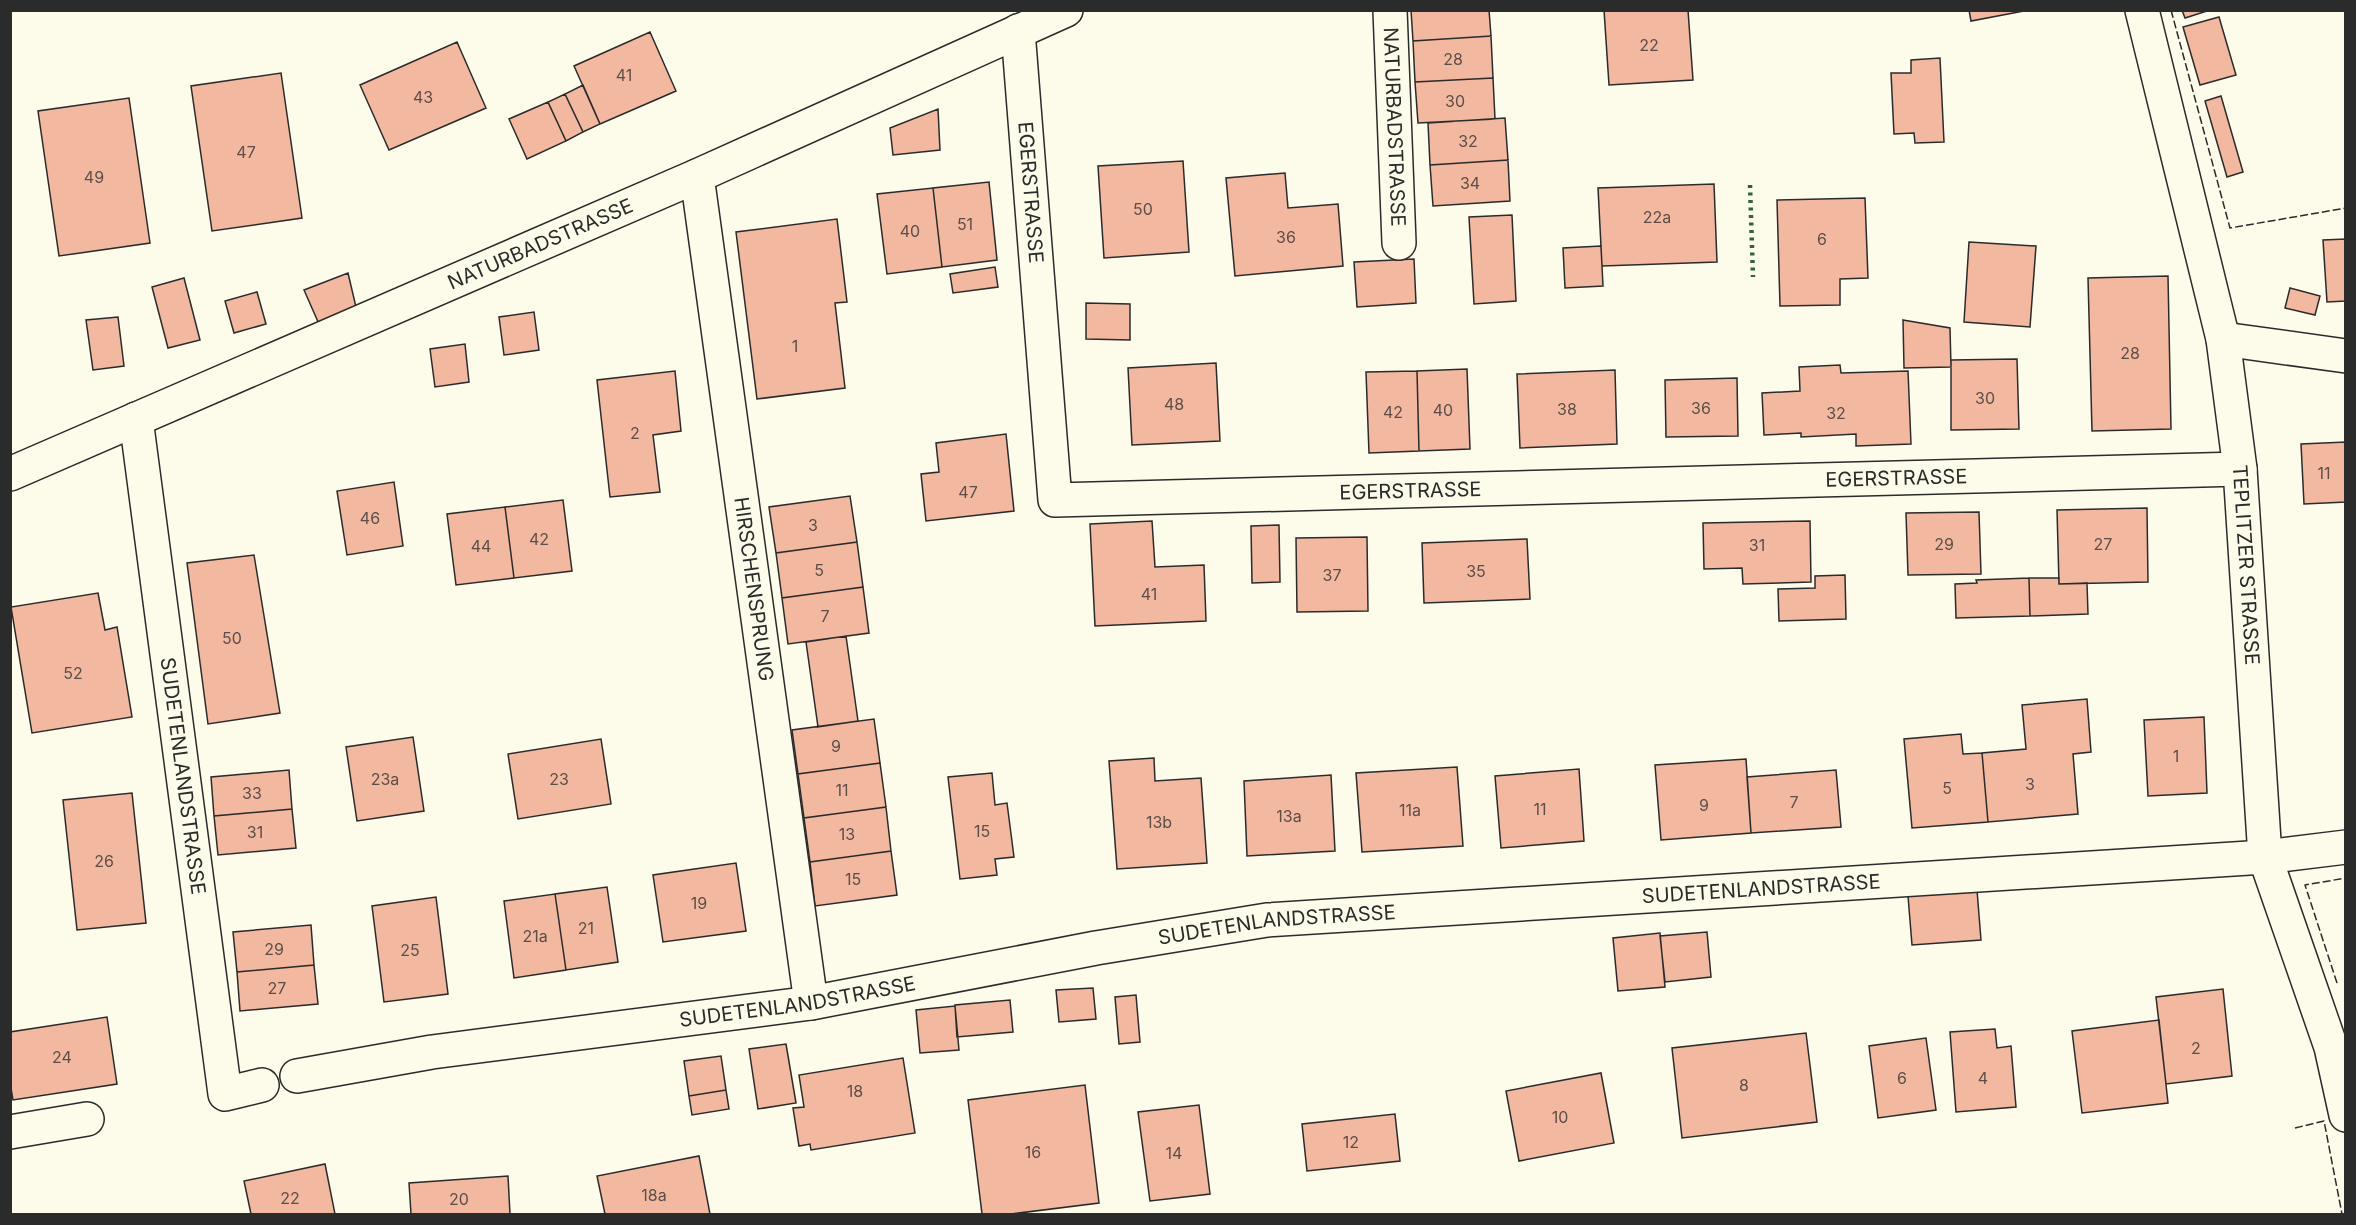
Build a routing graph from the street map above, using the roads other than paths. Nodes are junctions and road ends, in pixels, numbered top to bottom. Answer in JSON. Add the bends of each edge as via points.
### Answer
{"nodes":[{"id":1,"x":1066,"y":10,"type":"edge"},
{"id":2,"x":1390,"y":10,"type":"edge"},
{"id":3,"x":2142,"y":10,"type":"edge"},
{"id":4,"x":1018,"y":31,"type":"junction"},
{"id":5,"x":697,"y":176,"type":"junction"},
{"id":6,"x":1399,"y":243,"type":"dead end"},
{"id":7,"x":2223,"y":339,"type":"junction"},
{"id":8,"x":2346,"y":356,"type":"edge"},
{"id":9,"x":136,"y":419,"type":"junction"},
{"id":10,"x":2240,"y":470,"type":"junction"},
{"id":11,"x":10,"y":474,"type":"edge"},
{"id":12,"x":2346,"y":847,"type":"edge"},
{"id":13,"x":2265,"y":857,"type":"junction"},
{"id":14,"x":811,"y":1003,"type":"junction"},
{"id":15,"x":297,"y":1076,"type":"dead end"},
{"id":16,"x":262,"y":1085,"type":"dead end"},
{"id":17,"x":2346,"y":1115,"type":"edge"},
{"id":18,"x":87,"y":1119,"type":"dead end"},
{"id":19,"x":10,"y":1132,"type":"edge"}],
"edges":[{"from":1,"to":4,"type":"street","name":"NATURBADSTRASSE"},
{"from":2,"to":6,"type":"street","name":"NATURBADSTRASSE"},
{"from":3,"to":7,"type":"street","name":"TEPLITZER STRASSE"},
{"from":4,"to":5,"type":"street","name":"NATURBADSTRASSE"},
{"from":4,"to":10,"type":"street","name":"EGERSTRASSE","via":[[1055,500]]},
{"from":5,"to":9,"type":"street","name":"NATURBADSTRASSE"},
{"from":5,"to":14,"type":"street","name":"HIRSCHENSPRUNG"},
{"from":7,"to":8,"type":"street"},
{"from":7,"to":10,"type":"street","name":"TEPLITZER STRASSE"},
{"from":9,"to":11,"type":"street","name":"NATURBADSTRASSE"},
{"from":9,"to":16,"type":"street","name":"SUDETENLANDSTRASSE","via":[[225,1094]]},
{"from":10,"to":13,"type":"street","name":"TEPLITZER STRASSE"},
{"from":12,"to":13,"type":"street","name":"SUDETENLANDSTRASSE"},
{"from":13,"to":14,"type":"street","name":"SUDETENLANDSTRASSE","via":[[1267,920],[1096,948]]},
{"from":13,"to":17,"type":"street","name":"TEPLITZER STRASSE","via":[[2331,1047]]},
{"from":14,"to":15,"type":"street","name":"SUDETENLANDSTRASSE","via":[[432,1052]]},
{"from":18,"to":19,"type":"street"}]}
